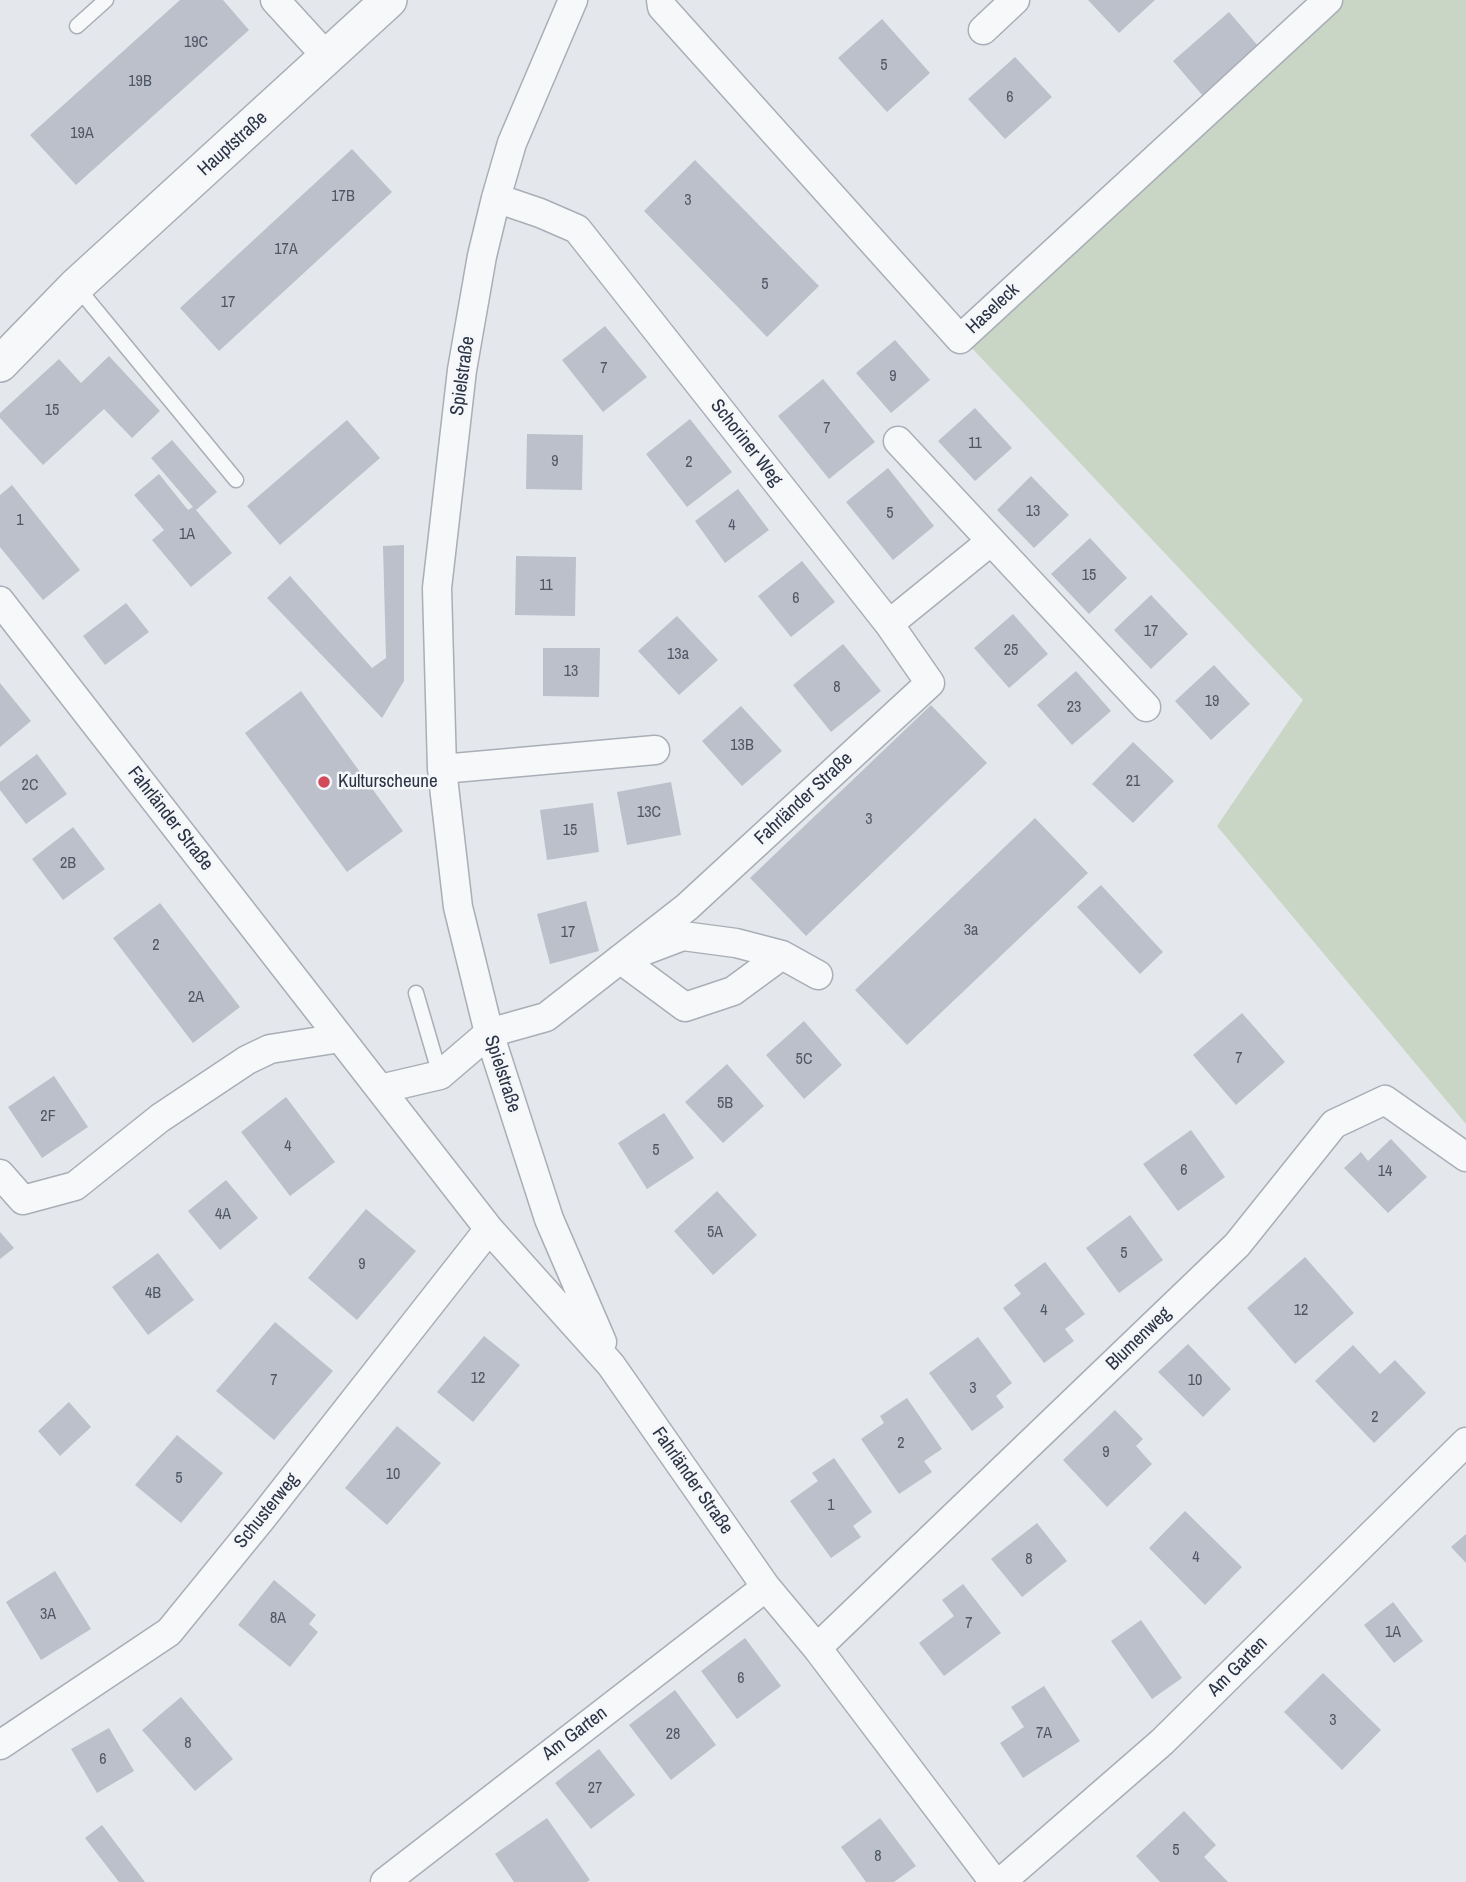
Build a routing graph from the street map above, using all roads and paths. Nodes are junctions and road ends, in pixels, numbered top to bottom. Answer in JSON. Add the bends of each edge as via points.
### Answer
{"nodes":[{"id":1,"x":106,"y":0,"type":"edge"},
{"id":2,"x":275,"y":0,"type":"edge"},
{"id":3,"x":389,"y":0,"type":"edge"},
{"id":4,"x":572,"y":0,"type":"edge"},
{"id":5,"x":661,"y":0,"type":"edge"},
{"id":6,"x":1015,"y":0,"type":"edge"},
{"id":7,"x":1328,"y":0,"type":"edge"},
{"id":8,"x":77,"y":26,"type":"dead end"},
{"id":9,"x":983,"y":30,"type":"dead end"},
{"id":10,"x":328,"y":58,"type":"junction"},
{"id":11,"x":496,"y":198,"type":"junction"},
{"id":12,"x":76,"y":286,"type":"junction"},
{"id":13,"x":0,"y":364,"type":"edge"},
{"id":14,"x":898,"y":441,"type":"dead end"},
{"id":15,"x":236,"y":480,"type":"dead end"},
{"id":16,"x":990,"y":542,"type":"junction"},
{"id":17,"x":0,"y":601,"type":"edge"},
{"id":18,"x":889,"y":624,"type":"junction"},
{"id":19,"x":1146,"y":707,"type":"dead end"},
{"id":20,"x":655,"y":750,"type":"dead end"},
{"id":21,"x":442,"y":769,"type":"junction"},
{"id":22,"x":782,"y":955,"type":"junction"},
{"id":23,"x":620,"y":959,"type":"junction"},
{"id":24,"x":818,"y":975,"type":"dead end"},
{"id":25,"x":416,"y":993,"type":"dead end"},
{"id":26,"x":489,"y":1033,"type":"junction"},
{"id":27,"x":341,"y":1038,"type":"junction"},
{"id":28,"x":440,"y":1075,"type":"junction"},
{"id":29,"x":380,"y":1089,"type":"junction"},
{"id":30,"x":1466,"y":1157,"type":"edge"},
{"id":31,"x":0,"y":1174,"type":"edge"},
{"id":32,"x":489,"y":1229,"type":"junction"},
{"id":33,"x":611,"y":1365,"type":"junction"},
{"id":34,"x":1466,"y":1443,"type":"edge"},
{"id":35,"x":766,"y":1587,"type":"junction"},
{"id":36,"x":817,"y":1648,"type":"junction"},
{"id":37,"x":0,"y":1745,"type":"edge"},
{"id":38,"x":385,"y":1882,"type":"edge"},
{"id":39,"x":993,"y":1882,"type":"edge"},
{"id":40,"x":1001,"y":1882,"type":"edge"}],
"edges":[{"from":1,"to":8,"type":"lane"},
{"from":2,"to":10,"type":"street"},
{"from":3,"to":10,"type":"street","name":"Hauptstraße"},
{"from":4,"to":11,"type":"street","name":"Spielstraße","via":[[512,143]]},
{"from":5,"to":7,"type":"street","name":"Haseleck","via":[[662,7],[960,339]]},
{"from":6,"to":9,"type":"street"},
{"from":10,"to":12,"type":"street","name":"Hauptstraße"},
{"from":11,"to":18,"type":"street","name":"Schoriner Weg","via":[[578,229]]},
{"from":11,"to":21,"type":"street","name":"Spielstraße","via":[[462,370],[438,588]]},
{"from":12,"to":13,"type":"street","name":"Hauptstraße"},
{"from":12,"to":15,"type":"lane"},
{"from":14,"to":16,"type":"street"},
{"from":16,"to":18,"type":"street"},
{"from":16,"to":19,"type":"street"},
{"from":17,"to":27,"type":"street","name":"Fahrländer Straße"},
{"from":18,"to":23,"type":"street","name":"Fahrländer Straße","via":[[930,683],[687,906]]},
{"from":20,"to":21,"type":"street"},
{"from":21,"to":26,"type":"street","name":"Spielstraße","via":[[458,907]]},
{"from":22,"to":23,"type":"street","name":"Fahrländer Straße","via":[[683,936]]},
{"from":22,"to":23,"type":"street","via":[[733,991],[685,1007]]},
{"from":22,"to":24,"type":"street","name":"Fahrländer Straße"},
{"from":23,"to":26,"type":"street","name":"Fahrländer Straße","via":[[546,1017]]},
{"from":25,"to":28,"type":"lane"},
{"from":26,"to":28,"type":"street","name":"Fahrländer Straße"},
{"from":26,"to":33,"type":"street","name":"Spielstraße","via":[[549,1219]]},
{"from":27,"to":29,"type":"street","name":"Fahrländer Straße"},
{"from":27,"to":31,"type":"street","via":[[270,1048],[247,1060],[160,1118],[75,1186],[23,1200]]},
{"from":28,"to":29,"type":"street","name":"Fahrländer Straße"},
{"from":29,"to":32,"type":"street","name":"Fahrländer Straße"},
{"from":30,"to":36,"type":"street","name":"Blumenweg","via":[[1385,1100],[1334,1124],[1237,1245]]},
{"from":32,"to":33,"type":"street","name":"Fahrländer Straße"},
{"from":32,"to":37,"type":"street","name":"Schusterweg","via":[[169,1632]]},
{"from":33,"to":35,"type":"street","name":"Fahrländer Straße"},
{"from":34,"to":40,"type":"street","name":"Am Garten","via":[[1162,1742]]},
{"from":35,"to":36,"type":"street","name":"Fahrländer Straße"},
{"from":35,"to":38,"type":"street","name":"Am Garten"},
{"from":36,"to":39,"type":"street","name":"Fahrländer Straße"}]}
